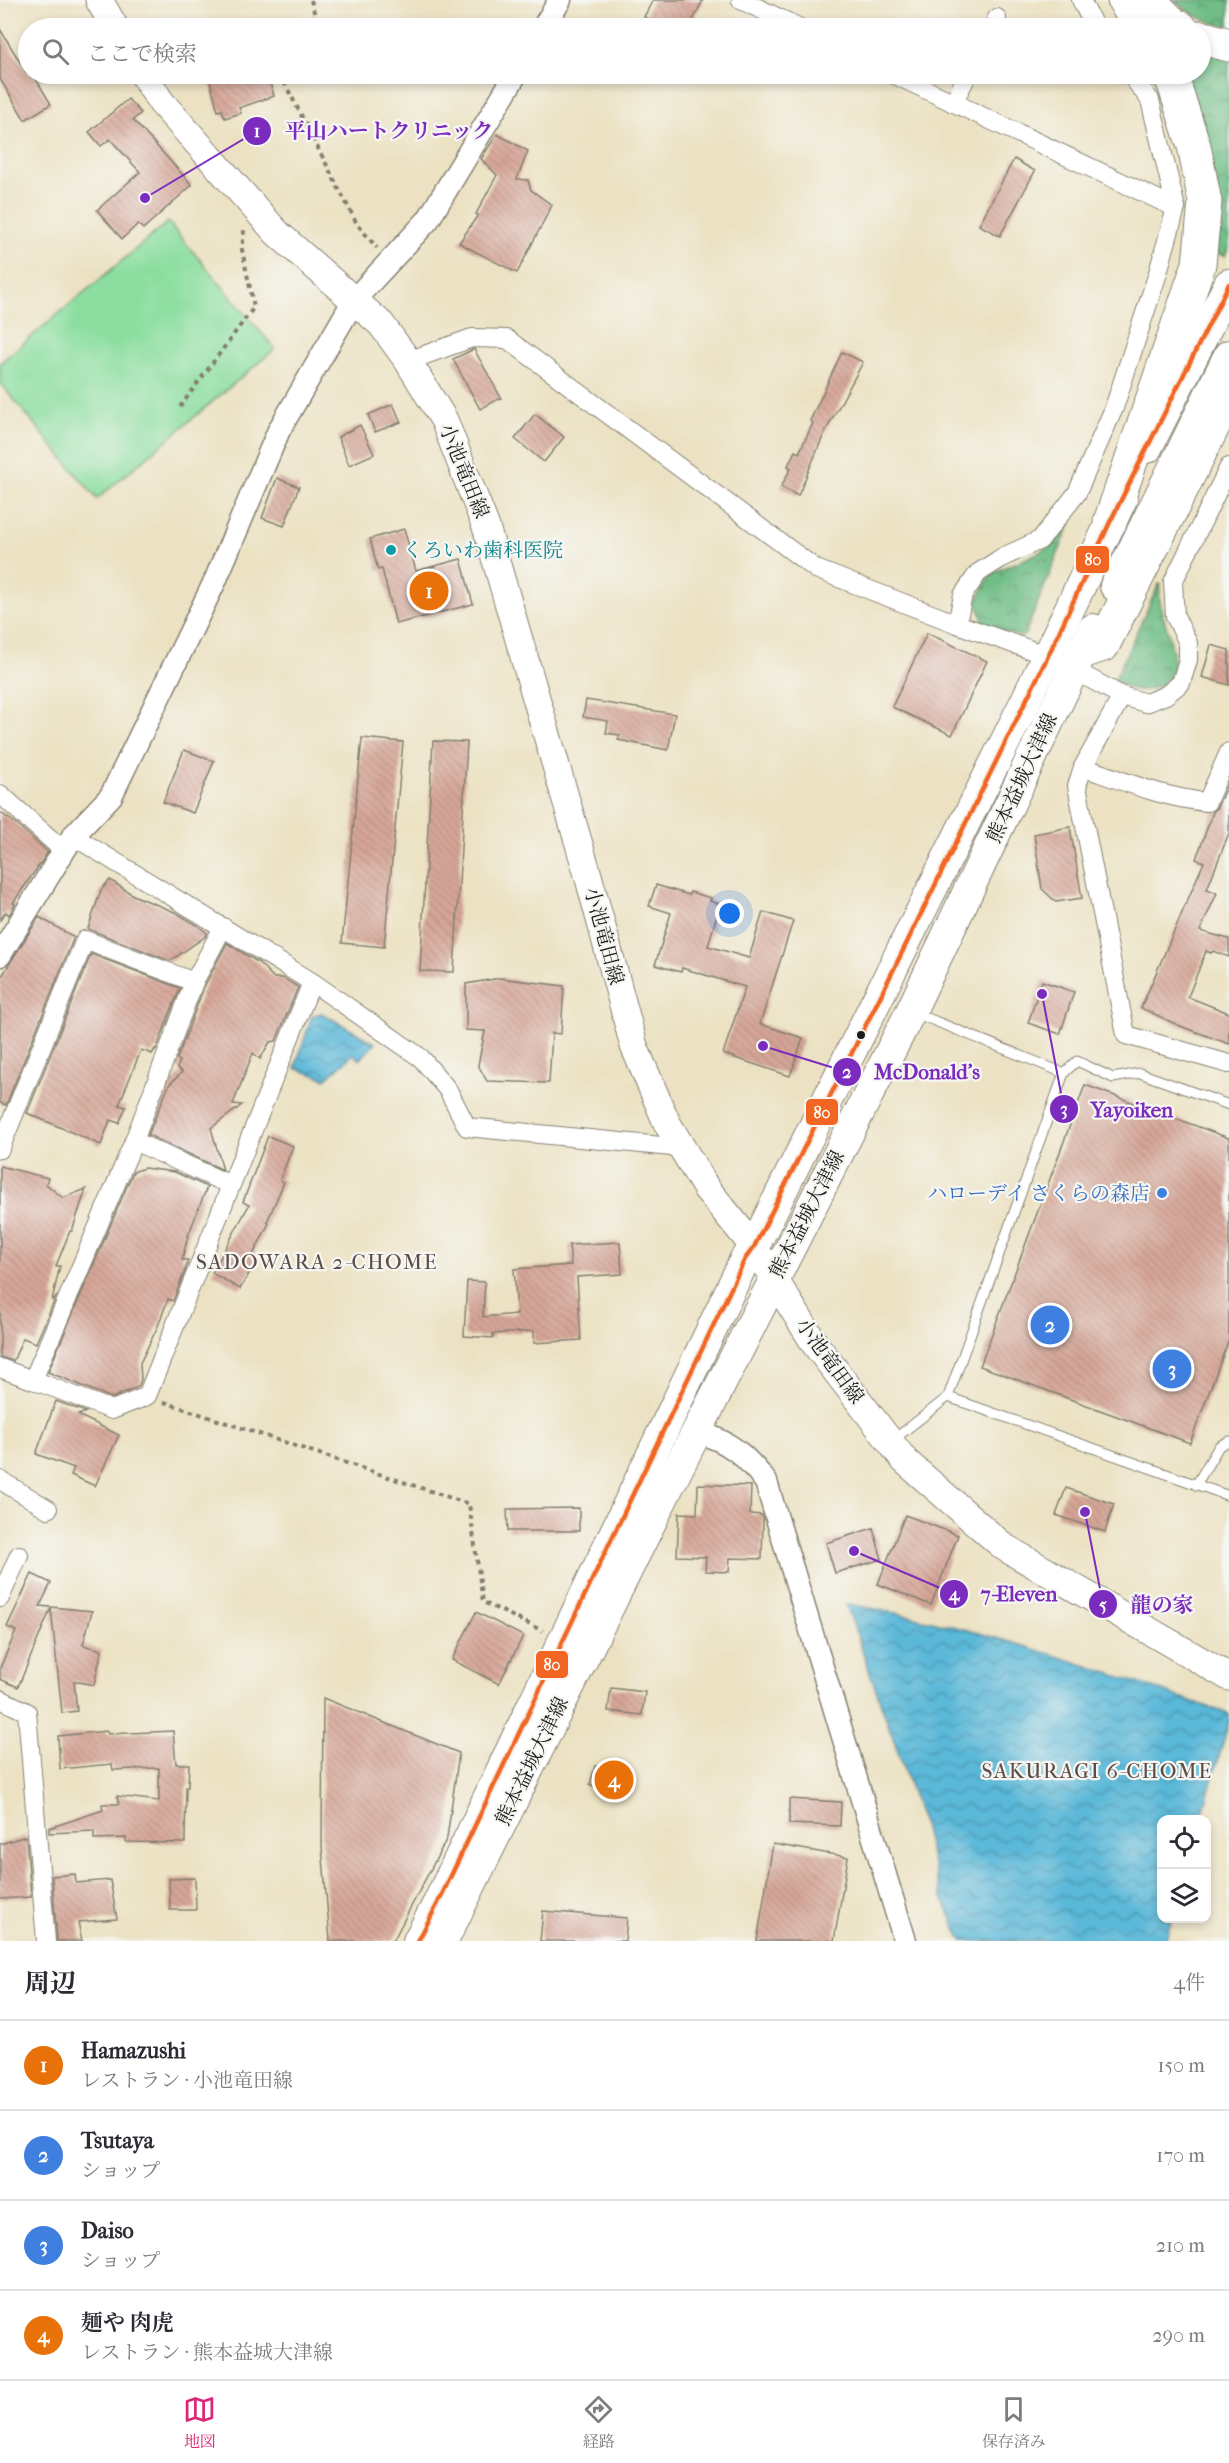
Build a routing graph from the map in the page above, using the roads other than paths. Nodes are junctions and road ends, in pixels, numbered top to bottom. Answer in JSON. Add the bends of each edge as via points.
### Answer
{"nodes":[{"id":1,"x":99,"y":0,"type":"edge"},
{"id":2,"x":560,"y":0,"type":"edge"},
{"id":3,"x":741,"y":0,"type":"edge"},
{"id":4,"x":1081,"y":0,"type":"edge"},
{"id":5,"x":1124,"y":0,"type":"edge"},
{"id":6,"x":1149,"y":0,"type":"edge"},
{"id":7,"x":109,"y":18,"type":"edge"},
{"id":8,"x":549,"y":18,"type":"edge"},
{"id":9,"x":779,"y":18,"type":"edge"},
{"id":10,"x":1090,"y":18,"type":"edge"},
{"id":11,"x":1134,"y":18,"type":"edge"},
{"id":12,"x":1166,"y":18,"type":"edge"},
{"id":13,"x":1211,"y":40,"type":"edge"},
{"id":14,"x":1229,"y":45,"type":"edge"},
{"id":15,"x":149,"y":84,"type":"edge"},
{"id":16,"x":510,"y":84,"type":"edge"},
{"id":17,"x":914,"y":84,"type":"edge"},
{"id":18,"x":963,"y":84,"type":"edge"},
{"id":19,"x":1138,"y":84,"type":"edge"},
{"id":20,"x":1174,"y":84,"type":"edge"},
{"id":21,"x":953,"y":103,"type":"junction"},
{"id":22,"x":1176,"y":208,"type":"junction"},
{"id":23,"x":1229,"y":284,"type":"edge"},
{"id":24,"x":354,"y":300,"type":"junction"},
{"id":25,"x":1229,"y":354,"type":"edge"},
{"id":26,"x":408,"y":361,"type":"junction"},
{"id":27,"x":1229,"y":395,"type":"edge"},
{"id":28,"x":1229,"y":467,"type":"edge"},
{"id":29,"x":1110,"y":522,"type":"junction"},
{"id":30,"x":957,"y":624,"type":"junction"},
{"id":31,"x":1067,"y":659,"type":"junction"},
{"id":32,"x":1122,"y":696,"type":"junction"},
{"id":33,"x":1229,"y":752,"type":"edge"},
{"id":34,"x":1083,"y":767,"type":"junction"},
{"id":35,"x":0,"y":794,"type":"edge"},
{"id":36,"x":68,"y":844,"type":"junction"},
{"id":37,"x":223,"y":927,"type":"junction"},
{"id":38,"x":0,"y":955,"type":"edge"},
{"id":39,"x":194,"y":982,"type":"junction"},
{"id":40,"x":312,"y":982,"type":"junction"},
{"id":41,"x":910,"y":1011,"type":"junction"},
{"id":42,"x":1229,"y":1064,"type":"edge"},
{"id":43,"x":1064,"y":1073,"type":"junction"},
{"id":44,"x":1229,"y":1105,"type":"edge"},
{"id":45,"x":134,"y":1141,"type":"junction"},
{"id":46,"x":682,"y":1148,"type":"junction"},
{"id":47,"x":0,"y":1149,"type":"edge"},
{"id":48,"x":230,"y":1185,"type":"junction"},
{"id":49,"x":754,"y":1247,"type":"junction"},
{"id":50,"x":774,"y":1279,"type":"junction"},
{"id":51,"x":0,"y":1368,"type":"edge"},
{"id":52,"x":33,"y":1380,"type":"junction"},
{"id":53,"x":948,"y":1397,"type":"junction"},
{"id":54,"x":697,"y":1432,"type":"junction"},
{"id":55,"x":1229,"y":1441,"type":"edge"},
{"id":56,"x":890,"y":1442,"type":"junction"},
{"id":57,"x":0,"y":1480,"type":"edge"},
{"id":58,"x":1196,"y":1485,"type":"junction"},
{"id":59,"x":1229,"y":1496,"type":"edge"},
{"id":60,"x":48,"y":1509,"type":"dead end"},
{"id":61,"x":19,"y":1555,"type":"dead end"},
{"id":62,"x":0,"y":1598,"type":"edge"},
{"id":63,"x":1229,"y":1677,"type":"edge"},
{"id":64,"x":0,"y":1699,"type":"edge"},
{"id":65,"x":46,"y":1941,"type":"edge"},
{"id":66,"x":418,"y":1941,"type":"edge"},
{"id":67,"x":443,"y":1941,"type":"edge"},
{"id":68,"x":905,"y":1941,"type":"edge"}],
"edges":[{"from":1,"to":7,"type":"main road"},
{"from":2,"to":8,"type":"street"},
{"from":3,"to":9,"type":"street"},
{"from":4,"to":10,"type":"street"},
{"from":5,"to":11,"type":"highway"},
{"from":6,"to":12,"type":"highway"},
{"from":13,"to":14,"type":"highway"},
{"from":15,"to":24,"type":"main road","name":"小池竜田線","via":[[277,233]]},
{"from":16,"to":24,"type":"street","via":[[428,220]]},
{"from":17,"to":21,"type":"street"},
{"from":18,"to":21,"type":"street"},
{"from":19,"to":22,"type":"street","via":[[1150,100]]},
{"from":20,"to":29,"type":"highway","via":[[1194,146],[1205,202],[1199,264]]},
{"from":21,"to":22,"type":"street"},
{"from":22,"to":30,"type":"street","via":[[1114,408],[1077,493],[1040,540],[978,573],[963,595]]},
{"from":23,"to":29,"type":"main road","name":"熊本益城大津線"},
{"from":24,"to":26,"type":"main road","name":"小池竜田線","via":[[381,324]]},
{"from":24,"to":36,"type":"street","via":[[279,430],[215,581],[111,796]]},
{"from":25,"to":31,"type":"main road","name":"熊本益城大津線"},
{"from":26,"to":30,"type":"street","via":[[471,338],[507,339],[816,569]]},
{"from":26,"to":46,"type":"main road","name":"小池竜田線","via":[[444,420],[486,527],[634,1046]]},
{"from":27,"to":31,"type":"highway","via":[[1103,645]]},
{"from":28,"to":32,"type":"street","via":[[1173,582],[1175,616],[1188,643],[1181,683],[1146,703]]},
{"from":29,"to":31,"type":"main road","name":"熊本益城大津線"},
{"from":30,"to":31,"type":"street"},
{"from":31,"to":32,"type":"street"},
{"from":31,"to":41,"type":"main road","name":"熊本益城大津線"},
{"from":31,"to":49,"type":"main road","name":"熊本益城大津線"},
{"from":32,"to":34,"type":"street"},
{"from":33,"to":34,"type":"street","via":[[1207,802],[1184,800]]},
{"from":34,"to":42,"type":"street","via":[[1077,786],[1126,1035]]},
{"from":35,"to":36,"type":"street"},
{"from":36,"to":37,"type":"street"},
{"from":36,"to":38,"type":"street"},
{"from":37,"to":39,"type":"street"},
{"from":37,"to":40,"type":"street"},
{"from":39,"to":45,"type":"street"},
{"from":39,"to":47,"type":"street","via":[[85,940]]},
{"from":40,"to":46,"type":"street","via":[[421,1058],[448,1090],[467,1127]]},
{"from":40,"to":48,"type":"street"},
{"from":41,"to":43,"type":"lane"},
{"from":41,"to":50,"type":"main road","name":"熊本益城大津線"},
{"from":43,"to":44,"type":"lane","via":[[1077,1061],[1113,1078],[1140,1073]]},
{"from":43,"to":53,"type":"lane"},
{"from":45,"to":48,"type":"street"},
{"from":45,"to":52,"type":"street"},
{"from":46,"to":49,"type":"main road","name":"小池竜田線","via":[[706,1188]]},
{"from":48,"to":52,"type":"street","via":[[147,1396],[112,1410]]},
{"from":49,"to":50,"type":"main road","name":"小池竜田線"},
{"from":49,"to":66,"type":"main road","name":"熊本益城大津線","via":[[688,1376]]},
{"from":50,"to":54,"type":"main road","name":"熊本益城大津線"},
{"from":50,"to":56,"type":"main road","name":"小池竜田線","via":[[814,1344]]},
{"from":51,"to":52,"type":"street"},
{"from":53,"to":56,"type":"lane"},
{"from":53,"to":58,"type":"lane"},
{"from":54,"to":67,"type":"main road","name":"熊本益城大津線"},
{"from":54,"to":68,"type":"street","via":[[718,1438],[748,1459],[766,1482]]},
{"from":55,"to":58,"type":"lane","via":[[1219,1446]]},
{"from":56,"to":63,"type":"main road","name":"小池竜田線","via":[[905,1461],[1004,1547]]},
{"from":57,"to":60,"type":"street"},
{"from":58,"to":59,"type":"lane"},
{"from":61,"to":62,"type":"street"},
{"from":64,"to":65,"type":"street","via":[[27,1712]]}]}
